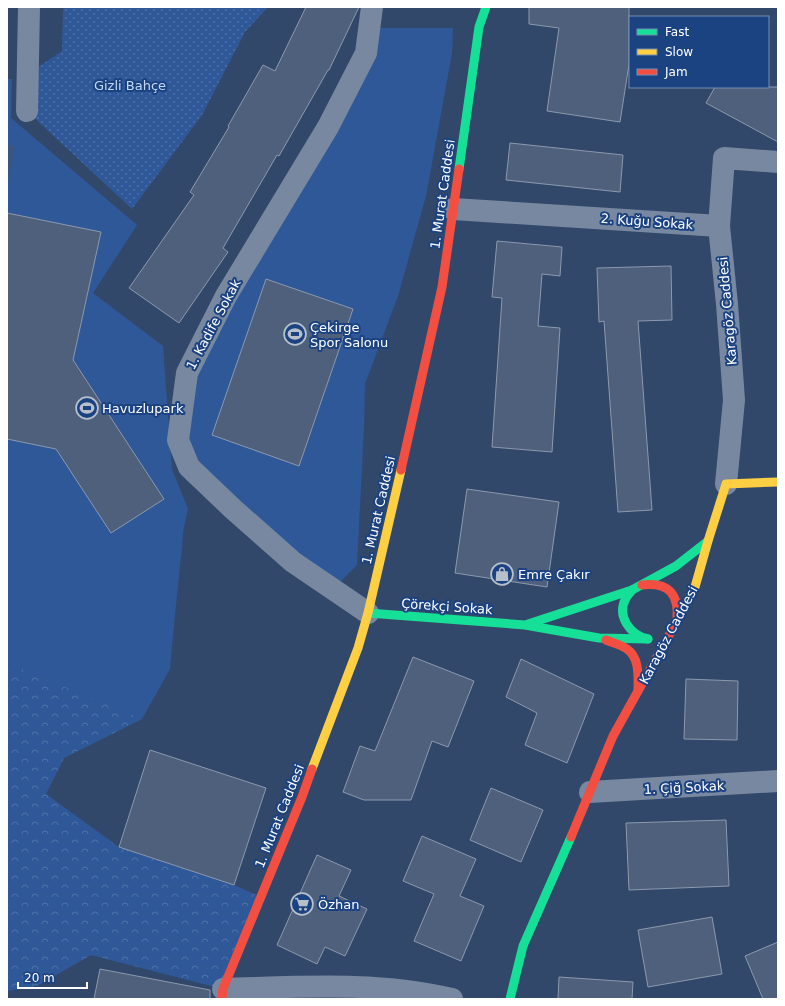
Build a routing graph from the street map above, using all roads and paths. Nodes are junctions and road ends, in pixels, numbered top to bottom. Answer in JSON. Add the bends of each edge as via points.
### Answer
{"nodes":[{"id":1,"x":28,"y":7,"type":"edge"},
{"id":2,"x":372,"y":7,"type":"edge"},
{"id":3,"x":486,"y":7,"type":"edge"},
{"id":4,"x":27,"y":111,"type":"dead end"},
{"id":5,"x":778,"y":162,"type":"edge"},
{"id":6,"x":453,"y":209,"type":"junction"},
{"id":7,"x":719,"y":226,"type":"junction"},
{"id":8,"x":778,"y":482,"type":"edge"},
{"id":9,"x":726,"y":484,"type":"junction"},
{"id":10,"x":708,"y":541,"type":"junction"},
{"id":11,"x":642,"y":585,"type":"junction"},
{"id":12,"x":632,"y":590,"type":"junction"},
{"id":13,"x":368,"y":612,"type":"junction"},
{"id":14,"x":675,"y":624,"type":"junction"},
{"id":15,"x":525,"y":625,"type":"junction"},
{"id":16,"x":599,"y":638,"type":"junction"},
{"id":17,"x":648,"y":639,"type":"junction"},
{"id":18,"x":638,"y":691,"type":"junction"},
{"id":19,"x":778,"y":781,"type":"edge"},
{"id":20,"x":590,"y":792,"type":"junction"},
{"id":21,"x":223,"y":994,"type":"edge"},
{"id":22,"x":452,"y":999,"type":"edge"},
{"id":23,"x":510,"y":999,"type":"edge"}],
"edges":[{"from":1,"to":4,"type":"street"},
{"from":2,"to":13,"type":"street","name":"1. Kadife Sokak","via":[[366,53],[328,126],[226,296],[187,373],[178,440],[189,467],[233,509],[293,562]]},
{"from":3,"to":6,"type":"street","name":"1. Murat Caddesi","via":[[479,27]]},
{"from":5,"to":7,"type":"street","via":[[724,158]]},
{"from":6,"to":7,"type":"street","name":"2. Kuğu Sokak"},
{"from":6,"to":13,"type":"street","name":"1. Murat Caddesi","via":[[442,287]]},
{"from":7,"to":9,"type":"street","name":"Karagöz Caddesi","via":[[734,400]]},
{"from":8,"to":9,"type":"street"},
{"from":9,"to":10,"type":"street","name":"Karagöz Caddesi"},
{"from":10,"to":11,"type":"street","via":[[676,566]]},
{"from":10,"to":14,"type":"street","name":"Karagöz Caddesi","via":[[695,587]]},
{"from":11,"to":12,"type":"street"},
{"from":11,"to":14,"type":"street","via":[[658,585],[673,595],[678,612]]},
{"from":12,"to":15,"type":"street"},
{"from":12,"to":17,"type":"street","via":[[623,606],[624,620],[639,637]]},
{"from":13,"to":15,"type":"street","name":"Çörekçi Sokak"},
{"from":13,"to":21,"type":"street","name":"1. Murat Caddesi","via":[[304,791]]},
{"from":14,"to":17,"type":"street","via":[[665,635],[657,639]]},
{"from":14,"to":18,"type":"street","name":"Karagöz Caddesi"},
{"from":15,"to":16,"type":"street","name":"Çörekçi Sokak"},
{"from":16,"to":17,"type":"street"},
{"from":16,"to":18,"type":"street","via":[[626,648],[633,654],[638,664]]},
{"from":18,"to":20,"type":"street","name":"Karagöz Caddesi","via":[[613,736]]},
{"from":19,"to":20,"type":"street","name":"1. Çiğ Sokak"},
{"from":20,"to":23,"type":"street","name":"Karagöz Caddesi","via":[[523,946]]},
{"from":21,"to":22,"type":"street","via":[[324,986],[391,989]]}]}
